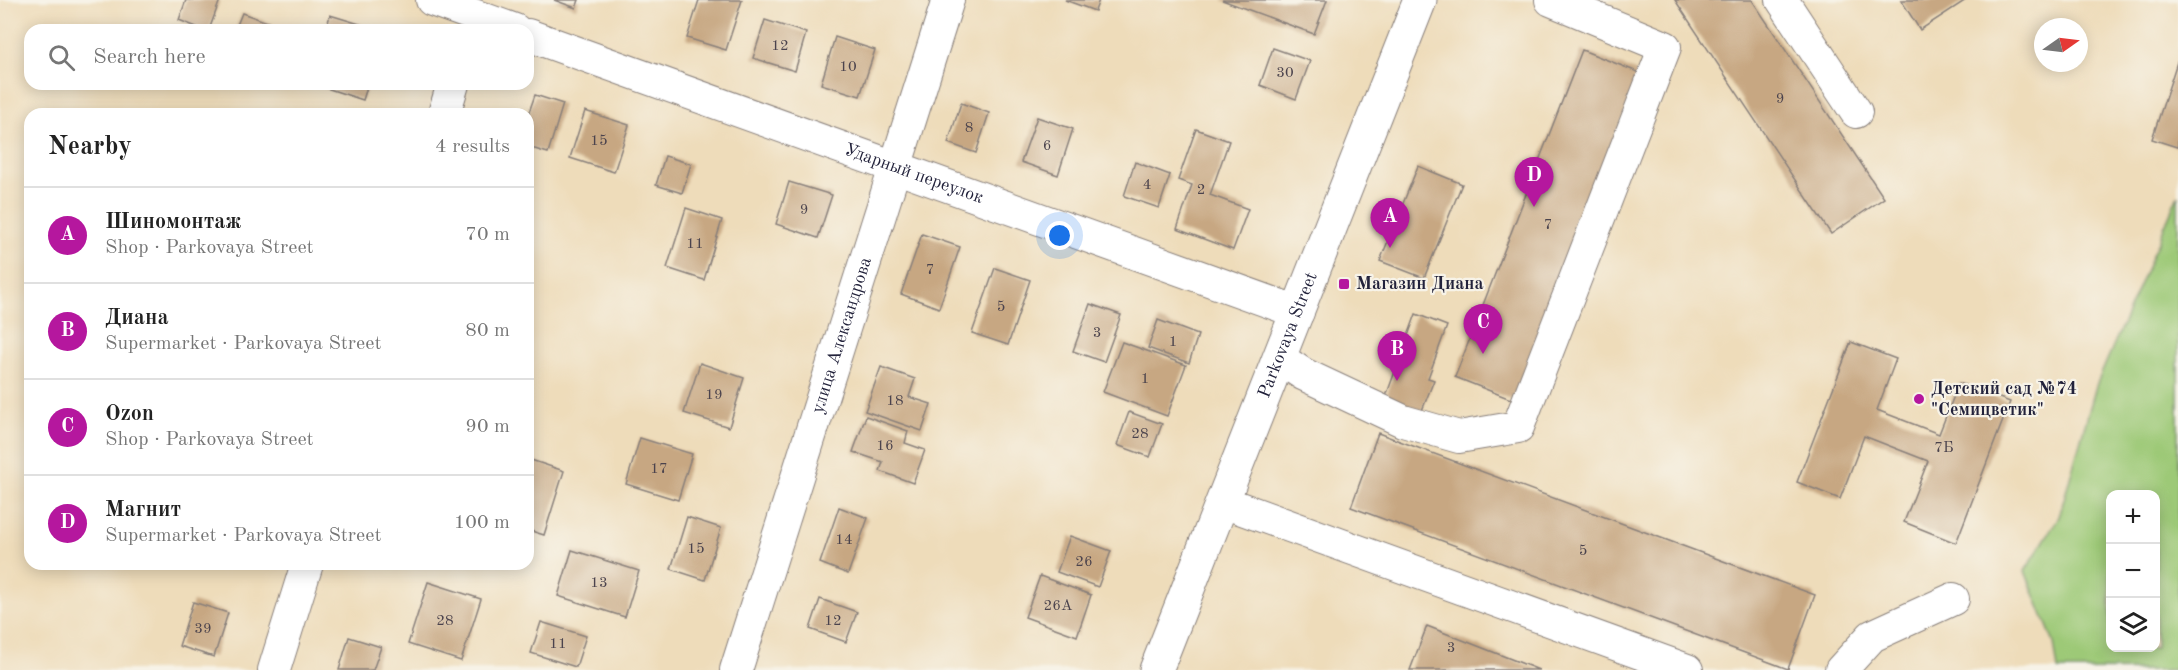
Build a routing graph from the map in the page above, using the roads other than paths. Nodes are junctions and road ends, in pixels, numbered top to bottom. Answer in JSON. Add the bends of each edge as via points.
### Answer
{"nodes":[{"id":1,"x":432,"y":0,"type":"edge"},
{"id":2,"x":948,"y":0,"type":"edge"},
{"id":3,"x":1420,"y":0,"type":"edge"},
{"id":4,"x":1551,"y":0,"type":"edge"},
{"id":5,"x":1782,"y":0,"type":"edge"},
{"id":6,"x":474,"y":15,"type":"edge"},
{"id":7,"x":499,"y":24,"type":"edge"},
{"id":8,"x":534,"y":37,"type":"edge"},
{"id":9,"x":451,"y":90,"type":"edge"},
{"id":10,"x":446,"y":108,"type":"edge"},
{"id":11,"x":1856,"y":112,"type":"dead end"},
{"id":12,"x":895,"y":167,"type":"junction"},
{"id":13,"x":1298,"y":312,"type":"junction"},
{"id":14,"x":1280,"y":358,"type":"junction"},
{"id":15,"x":1223,"y":502,"type":"junction"},
{"id":16,"x":305,"y":570,"type":"edge"},
{"id":17,"x":1953,"y":598,"type":"dead end"},
{"id":18,"x":274,"y":670,"type":"edge"},
{"id":19,"x":736,"y":670,"type":"edge"},
{"id":20,"x":1156,"y":670,"type":"edge"},
{"id":21,"x":1688,"y":670,"type":"edge"},
{"id":22,"x":1840,"y":670,"type":"edge"}],
"edges":[{"from":1,"to":6,"type":"street"},
{"from":2,"to":12,"type":"street","name":"улица Александрова"},
{"from":3,"to":13,"type":"main road","name":"Parkovaya Street"},
{"from":4,"to":14,"type":"street","via":[[1665,47],[1518,427],[1459,437],[1403,421],[1303,374]]},
{"from":5,"to":11,"type":"street"},
{"from":6,"to":7,"type":"street"},
{"from":8,"to":12,"type":"street","name":"Ударный переулок"},
{"from":9,"to":10,"type":"street"},
{"from":12,"to":13,"type":"street","name":"Ударный переулок"},
{"from":12,"to":19,"type":"street","name":"улица Александрова"},
{"from":13,"to":14,"type":"main road","name":"Parkovaya Street"},
{"from":14,"to":15,"type":"main road","name":"Parkovaya Street"},
{"from":15,"to":20,"type":"main road","name":"Parkovaya Street"},
{"from":15,"to":21,"type":"street"},
{"from":16,"to":18,"type":"street"},
{"from":17,"to":22,"type":"street","via":[[1872,636]]}]}
